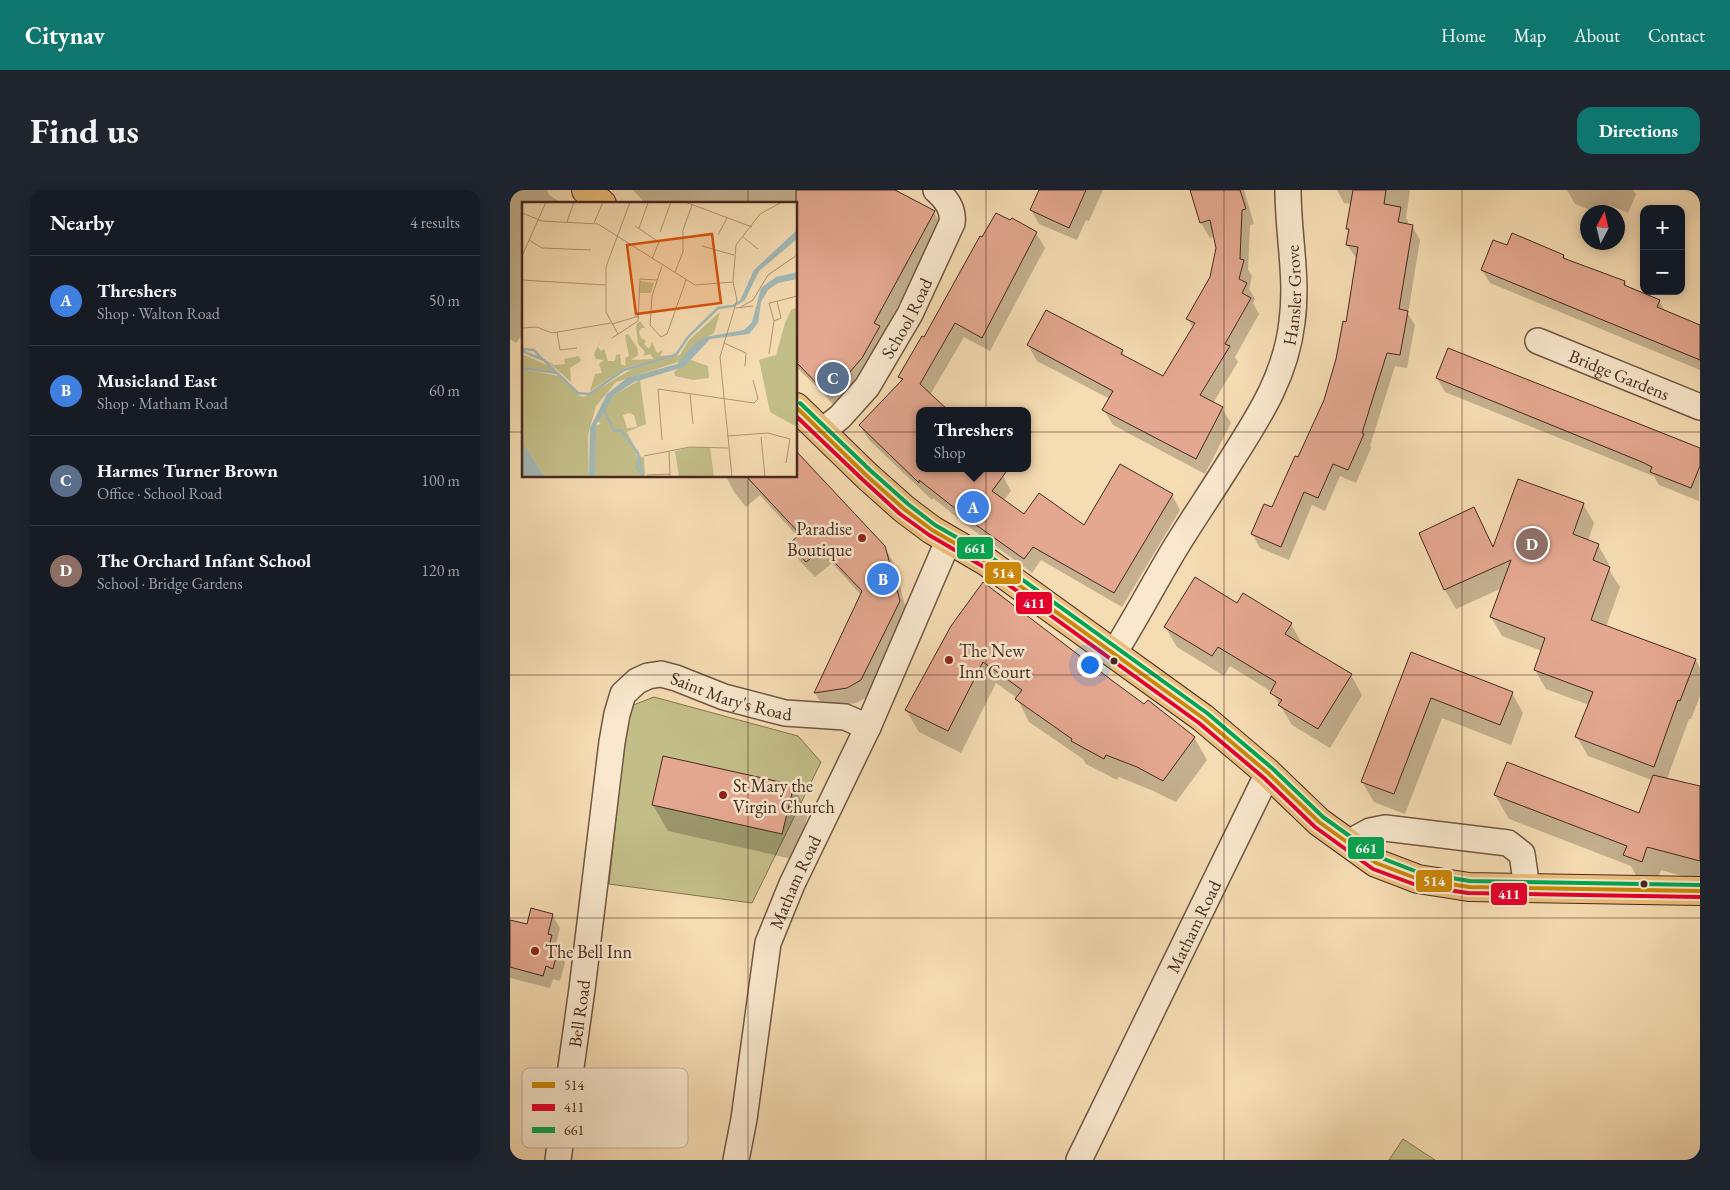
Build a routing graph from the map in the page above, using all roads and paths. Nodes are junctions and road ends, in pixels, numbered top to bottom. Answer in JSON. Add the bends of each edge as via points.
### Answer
{"nodes":[{"id":1,"x":586,"y":190,"type":"edge"},
{"id":2,"x":936,"y":190,"type":"edge"},
{"id":3,"x":1288,"y":190,"type":"edge"},
{"id":4,"x":600,"y":202,"type":"edge"},
{"id":5,"x":1538,"y":341,"type":"dead end"},
{"id":6,"x":1700,"y":407,"type":"edge"},
{"id":7,"x":798,"y":409,"type":"edge"},
{"id":8,"x":821,"y":432,"type":"junction"},
{"id":9,"x":949,"y":539,"type":"junction"},
{"id":10,"x":1114,"y":653,"type":"junction"},
{"id":11,"x":868,"y":727,"type":"junction"},
{"id":12,"x":1268,"y":773,"type":"junction"},
{"id":13,"x":1348,"y":844,"type":"junction"},
{"id":14,"x":597,"y":866,"type":"joint"},
{"id":15,"x":1527,"y":888,"type":"junction"},
{"id":16,"x":1700,"y":891,"type":"edge"},
{"id":17,"x":571,"y":1068,"type":"edge"},
{"id":18,"x":736,"y":1160,"type":"edge"},
{"id":19,"x":1079,"y":1160,"type":"edge"}],
"edges":[{"from":1,"to":4,"type":"main road"},
{"from":2,"to":8,"type":"street","name":"School Road","via":[[951,209],[952,223],[910,314],[867,387],[840,418]]},
{"from":3,"to":10,"type":"street","name":"Hansler Grove","via":[[1294,290],[1292,322],[1274,390]]},
{"from":5,"to":6,"type":"street","name":"Bridge Gardens"},
{"from":7,"to":8,"type":"main road"},
{"from":8,"to":9,"type":"main road","via":[[904,509]]},
{"from":9,"to":10,"type":"main road","via":[[987,562]]},
{"from":9,"to":11,"type":"street","name":"Matham Road"},
{"from":10,"to":12,"type":"main road","via":[[1203,718]]},
{"from":11,"to":14,"type":"street","name":"Saint Mary's Road","via":[[844,717],[785,713],[724,697],[661,674],[636,681],[623,694],[617,714]]},
{"from":11,"to":18,"type":"street","name":"Matham Road","via":[[792,884],[768,943]]},
{"from":12,"to":13,"type":"main road","via":[[1319,822]]},
{"from":12,"to":19,"type":"street","name":"Matham Road"},
{"from":13,"to":15,"type":"main road","via":[[1376,863],[1418,879],[1469,887]]},
{"from":13,"to":15,"type":"street","via":[[1370,831],[1385,828],[1508,843],[1522,854]]},
{"from":14,"to":17,"type":"street","name":"Bell Road"},
{"from":15,"to":16,"type":"main road"}]}
